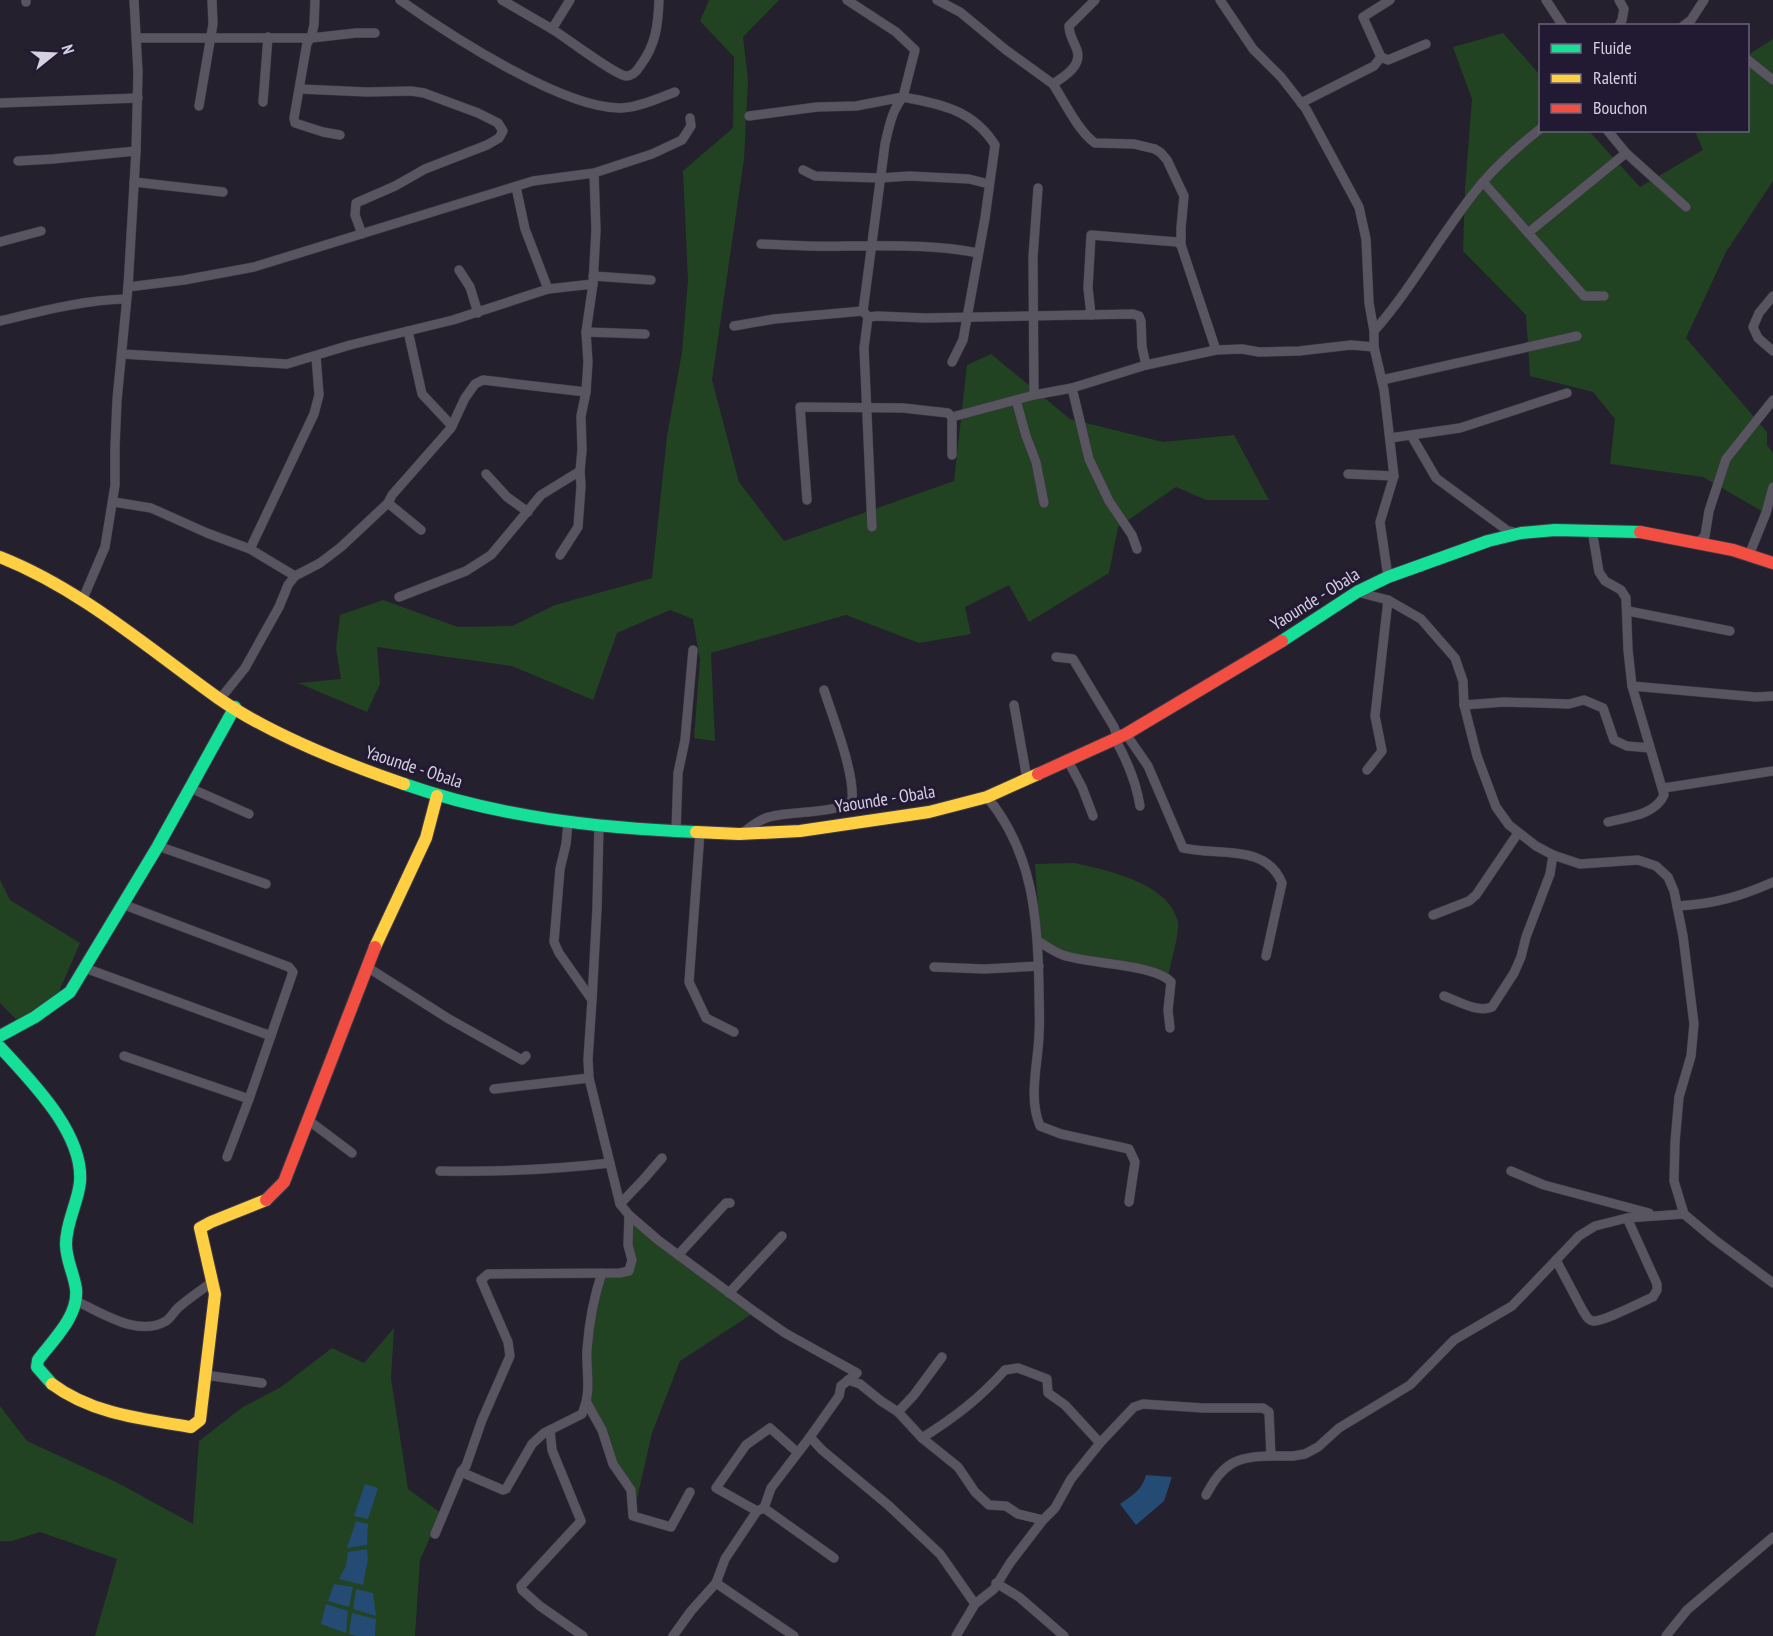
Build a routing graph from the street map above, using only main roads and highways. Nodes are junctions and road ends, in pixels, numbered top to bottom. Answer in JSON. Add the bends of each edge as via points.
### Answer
{"nodes":[{"id":1,"x":0,"y":557,"type":"edge"},
{"id":2,"x":1773,"y":563,"type":"edge"},
{"id":3,"x":235,"y":707,"type":"junction"},
{"id":4,"x":437,"y":796,"type":"junction"},
{"id":5,"x":0,"y":1036,"type":"edge"},
{"id":6,"x":0,"y":1047,"type":"edge"}],
"edges":[{"from":1,"to":3,"type":"main road","name":"Yaounde - Obala","via":[[25,567],[82,601]]},
{"from":2,"to":4,"type":"main road","name":"Yaounde - Obala","via":[[1644,532],[1556,530],[1488,541],[1357,592],[1120,736],[987,797],[929,812],[800,831],[739,834],[568,824]]},
{"from":3,"to":4,"type":"main road","name":"Yaounde - Obala","via":[[360,769]]},
{"from":3,"to":5,"type":"main road","via":[[158,846],[70,992]]},
{"from":4,"to":6,"type":"main road","via":[[426,838],[367,967],[284,1182],[277,1193],[260,1204],[200,1228],[215,1294],[200,1420],[191,1427],[109,1413],[57,1389],[39,1372],[38,1360],[76,1301],[66,1246],[80,1173],[72,1144],[43,1097]]}]}
